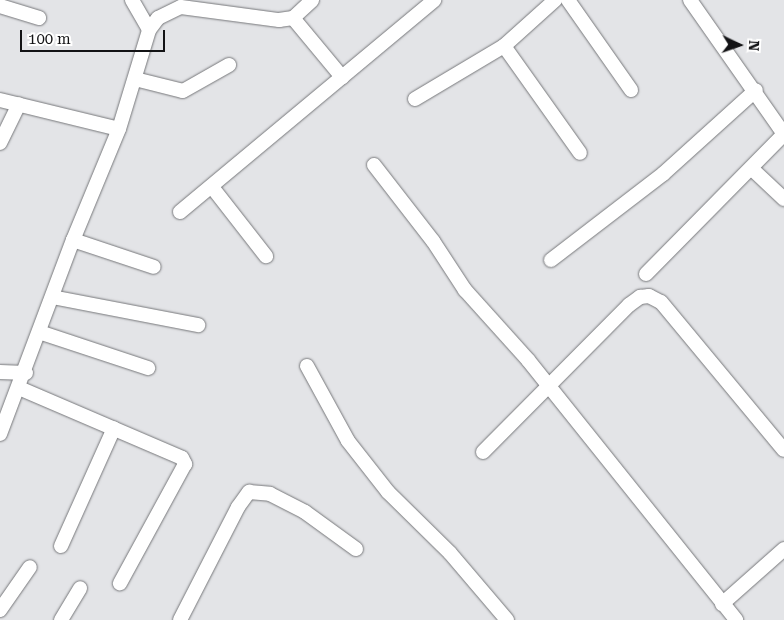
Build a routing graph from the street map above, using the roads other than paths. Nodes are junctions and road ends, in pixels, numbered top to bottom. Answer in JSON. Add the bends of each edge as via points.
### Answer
{"nodes":[{"id":1,"x":132,"y":0,"type":"edge"},
{"id":2,"x":312,"y":0,"type":"edge"},
{"id":3,"x":434,"y":0,"type":"edge"},
{"id":4,"x":555,"y":0,"type":"edge"},
{"id":5,"x":568,"y":0,"type":"edge"},
{"id":6,"x":690,"y":0,"type":"edge"},
{"id":7,"x":182,"y":4,"type":"edge"},
{"id":8,"x":0,"y":6,"type":"edge"},
{"id":9,"x":39,"y":18,"type":"dead end"},
{"id":10,"x":293,"y":18,"type":"junction"},
{"id":11,"x":149,"y":30,"type":"junction"},
{"id":12,"x":504,"y":46,"type":"junction"},
{"id":13,"x":229,"y":66,"type":"dead end"},
{"id":14,"x":342,"y":77,"type":"junction"},
{"id":15,"x":135,"y":79,"type":"junction"},
{"id":16,"x":631,"y":90,"type":"dead end"},
{"id":17,"x":756,"y":90,"type":"junction"},
{"id":18,"x":415,"y":99,"type":"dead end"},
{"id":19,"x":0,"y":100,"type":"edge"},
{"id":20,"x":19,"y":104,"type":"junction"},
{"id":21,"x":119,"y":129,"type":"junction"},
{"id":22,"x":784,"y":134,"type":"edge"},
{"id":23,"x":0,"y":143,"type":"edge"},
{"id":24,"x":580,"y":153,"type":"dead end"},
{"id":25,"x":374,"y":165,"type":"dead end"},
{"id":26,"x":752,"y":169,"type":"junction"},
{"id":27,"x":212,"y":188,"type":"junction"},
{"id":28,"x":784,"y":199,"type":"edge"},
{"id":29,"x":180,"y":212,"type":"dead end"},
{"id":30,"x":72,"y":240,"type":"junction"},
{"id":31,"x":266,"y":256,"type":"dead end"},
{"id":32,"x":551,"y":260,"type":"dead end"},
{"id":33,"x":154,"y":267,"type":"dead end"},
{"id":34,"x":646,"y":274,"type":"dead end"},
{"id":35,"x":52,"y":297,"type":"junction"},
{"id":36,"x":198,"y":326,"type":"dead end"},
{"id":37,"x":40,"y":332,"type":"junction"},
{"id":38,"x":308,"y":366,"type":"dead end"},
{"id":39,"x":148,"y":368,"type":"dead end"},
{"id":40,"x":0,"y":372,"type":"edge"},
{"id":41,"x":26,"y":373,"type":"junction"},
{"id":42,"x":546,"y":386,"type":"junction"},
{"id":43,"x":19,"y":388,"type":"junction"},
{"id":44,"x":114,"y":428,"type":"junction"},
{"id":45,"x":0,"y":434,"type":"edge"},
{"id":46,"x":784,"y":450,"type":"edge"},
{"id":47,"x":483,"y":452,"type":"dead end"},
{"id":48,"x":61,"y":546,"type":"dead end"},
{"id":49,"x":356,"y":549,"type":"dead end"},
{"id":50,"x":784,"y":549,"type":"edge"},
{"id":51,"x":30,"y":567,"type":"dead end"},
{"id":52,"x":120,"y":583,"type":"dead end"},
{"id":53,"x":80,"y":588,"type":"dead end"},
{"id":54,"x":722,"y":604,"type":"junction"},
{"id":55,"x":0,"y":610,"type":"edge"},
{"id":56,"x":61,"y":620,"type":"edge"},
{"id":57,"x":180,"y":620,"type":"edge"},
{"id":58,"x":507,"y":620,"type":"edge"},
{"id":59,"x":736,"y":620,"type":"edge"}],
"edges":[{"from":1,"to":11,"type":"street"},
{"from":2,"to":10,"type":"street"},
{"from":3,"to":14,"type":"street"},
{"from":4,"to":12,"type":"street"},
{"from":5,"to":16,"type":"street"},
{"from":6,"to":17,"type":"street"},
{"from":7,"to":10,"type":"street","via":[[280,20]]},
{"from":7,"to":11,"type":"street","via":[[158,18]]},
{"from":8,"to":9,"type":"street"},
{"from":10,"to":14,"type":"street"},
{"from":11,"to":15,"type":"street"},
{"from":12,"to":18,"type":"street"},
{"from":12,"to":24,"type":"street"},
{"from":13,"to":15,"type":"street","via":[[183,91]]},
{"from":14,"to":27,"type":"street"},
{"from":15,"to":21,"type":"street"},
{"from":17,"to":22,"type":"street"},
{"from":17,"to":32,"type":"street","via":[[663,174]]},
{"from":19,"to":20,"type":"street"},
{"from":20,"to":21,"type":"street"},
{"from":20,"to":23,"type":"street"},
{"from":21,"to":30,"type":"street"},
{"from":22,"to":26,"type":"street"},
{"from":25,"to":42,"type":"street","via":[[433,240],[465,290]]},
{"from":26,"to":28,"type":"street"},
{"from":26,"to":34,"type":"street"},
{"from":27,"to":29,"type":"street"},
{"from":27,"to":31,"type":"street"},
{"from":30,"to":33,"type":"street"},
{"from":30,"to":35,"type":"street"},
{"from":35,"to":36,"type":"street"},
{"from":35,"to":37,"type":"street"},
{"from":37,"to":39,"type":"street"},
{"from":37,"to":41,"type":"street"},
{"from":38,"to":58,"type":"street","via":[[348,441],[388,492]]},
{"from":40,"to":41,"type":"street"},
{"from":41,"to":43,"type":"street"},
{"from":42,"to":46,"type":"street","via":[[629,305],[640,297],[649,296],[660,302]]},
{"from":42,"to":47,"type":"street"},
{"from":42,"to":54,"type":"street","via":[[667,531]]},
{"from":43,"to":44,"type":"street"},
{"from":43,"to":45,"type":"street"},
{"from":44,"to":48,"type":"street"},
{"from":44,"to":52,"type":"street","via":[[182,458],[185,464]]},
{"from":49,"to":57,"type":"street","via":[[305,512],[270,494],[249,492],[238,507]]},
{"from":50,"to":54,"type":"street"},
{"from":51,"to":55,"type":"street"},
{"from":53,"to":56,"type":"street"},
{"from":54,"to":59,"type":"street"}]}
